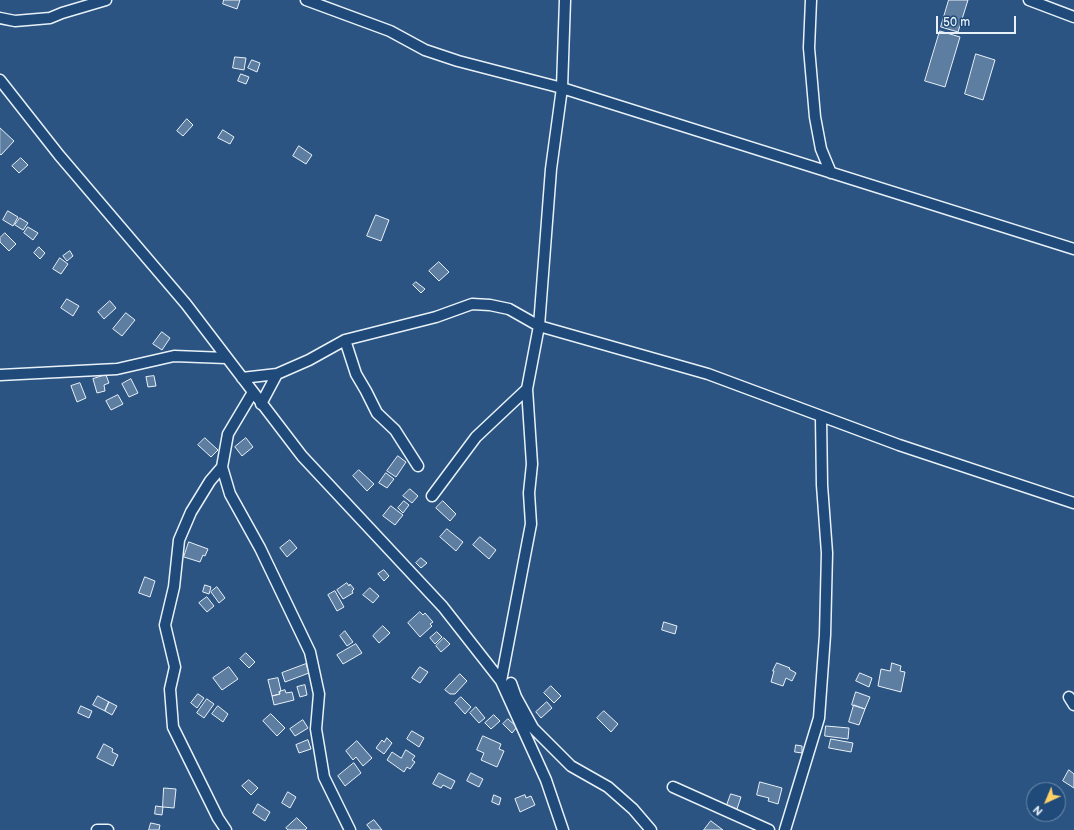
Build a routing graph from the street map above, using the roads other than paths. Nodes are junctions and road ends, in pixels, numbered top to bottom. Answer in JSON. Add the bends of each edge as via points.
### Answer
{"nodes":[{"id":1,"x":106,"y":0,"type":"edge"},
{"id":2,"x":306,"y":0,"type":"edge"},
{"id":3,"x":565,"y":0,"type":"edge"},
{"id":4,"x":811,"y":0,"type":"edge"},
{"id":5,"x":1029,"y":0,"type":"edge"},
{"id":6,"x":1074,"y":17,"type":"edge"},
{"id":7,"x":0,"y":18,"type":"edge"},
{"id":8,"x":0,"y":80,"type":"edge"},
{"id":9,"x":562,"y":88,"type":"junction"},
{"id":10,"x":831,"y":173,"type":"junction"},
{"id":11,"x":1074,"y":249,"type":"edge"},
{"id":12,"x":539,"y":326,"type":"junction"},
{"id":13,"x":345,"y":340,"type":"junction"},
{"id":14,"x":226,"y":358,"type":"junction"},
{"id":15,"x":0,"y":374,"type":"edge"},
{"id":16,"x":277,"y":374,"type":"junction"},
{"id":17,"x":242,"y":378,"type":"junction"},
{"id":18,"x":527,"y":389,"type":"junction"},
{"id":19,"x":252,"y":392,"type":"junction"},
{"id":20,"x":261,"y":404,"type":"junction"},
{"id":21,"x":821,"y":417,"type":"junction"},
{"id":22,"x":418,"y":466,"type":"dead end"},
{"id":23,"x":222,"y":467,"type":"junction"},
{"id":24,"x":432,"y":496,"type":"dead end"},
{"id":25,"x":1074,"y":503,"type":"edge"},
{"id":26,"x":501,"y":681,"type":"junction"},
{"id":27,"x":511,"y":683,"type":"dead end"},
{"id":28,"x":673,"y":787,"type":"dead end"},
{"id":29,"x":97,"y":830,"type":"edge"},
{"id":30,"x":108,"y":830,"type":"edge"},
{"id":31,"x":226,"y":830,"type":"edge"},
{"id":32,"x":350,"y":830,"type":"edge"},
{"id":33,"x":563,"y":830,"type":"edge"},
{"id":34,"x":651,"y":830,"type":"edge"},
{"id":35,"x":769,"y":830,"type":"edge"},
{"id":36,"x":785,"y":830,"type":"edge"}],
"edges":[{"from":1,"to":7,"type":"street","via":[[50,18],[15,21]]},
{"from":2,"to":9,"type":"street","via":[[390,31],[432,52],[458,61]]},
{"from":3,"to":9,"type":"street"},
{"from":4,"to":10,"type":"street","via":[[809,48],[815,117],[821,149]]},
{"from":5,"to":6,"type":"street"},
{"from":8,"to":14,"type":"street","via":[[59,156],[186,304]]},
{"from":9,"to":10,"type":"street"},
{"from":9,"to":12,"type":"street","via":[[551,169]]},
{"from":10,"to":11,"type":"street"},
{"from":12,"to":13,"type":"street","via":[[509,309],[472,304],[436,317]]},
{"from":12,"to":18,"type":"street"},
{"from":12,"to":21,"type":"street","via":[[708,374]]},
{"from":13,"to":16,"type":"street"},
{"from":13,"to":22,"type":"street","via":[[356,374],[377,412],[395,430]]},
{"from":14,"to":15,"type":"street","via":[[174,356],[117,369]]},
{"from":14,"to":17,"type":"street"},
{"from":16,"to":17,"type":"street"},
{"from":16,"to":20,"type":"street"},
{"from":17,"to":19,"type":"street"},
{"from":18,"to":24,"type":"street","via":[[476,437]]},
{"from":18,"to":26,"type":"street","via":[[532,464],[529,494],[531,524]]},
{"from":19,"to":20,"type":"street"},
{"from":19,"to":23,"type":"street","via":[[228,434]]},
{"from":20,"to":26,"type":"street","via":[[302,456],[443,607]]},
{"from":21,"to":25,"type":"street"},
{"from":21,"to":36,"type":"street","via":[[827,553],[819,718]]},
{"from":23,"to":31,"type":"street","via":[[191,512],[179,540],[174,587],[165,625],[175,667],[170,689],[173,727]]},
{"from":23,"to":32,"type":"street","via":[[230,494],[260,548],[310,652],[319,694],[316,729],[324,777]]},
{"from":26,"to":33,"type":"street","via":[[546,780]]},
{"from":27,"to":34,"type":"street","via":[[533,728],[571,766],[608,786]]},
{"from":28,"to":35,"type":"street"},
{"from":29,"to":30,"type":"street"}]}
